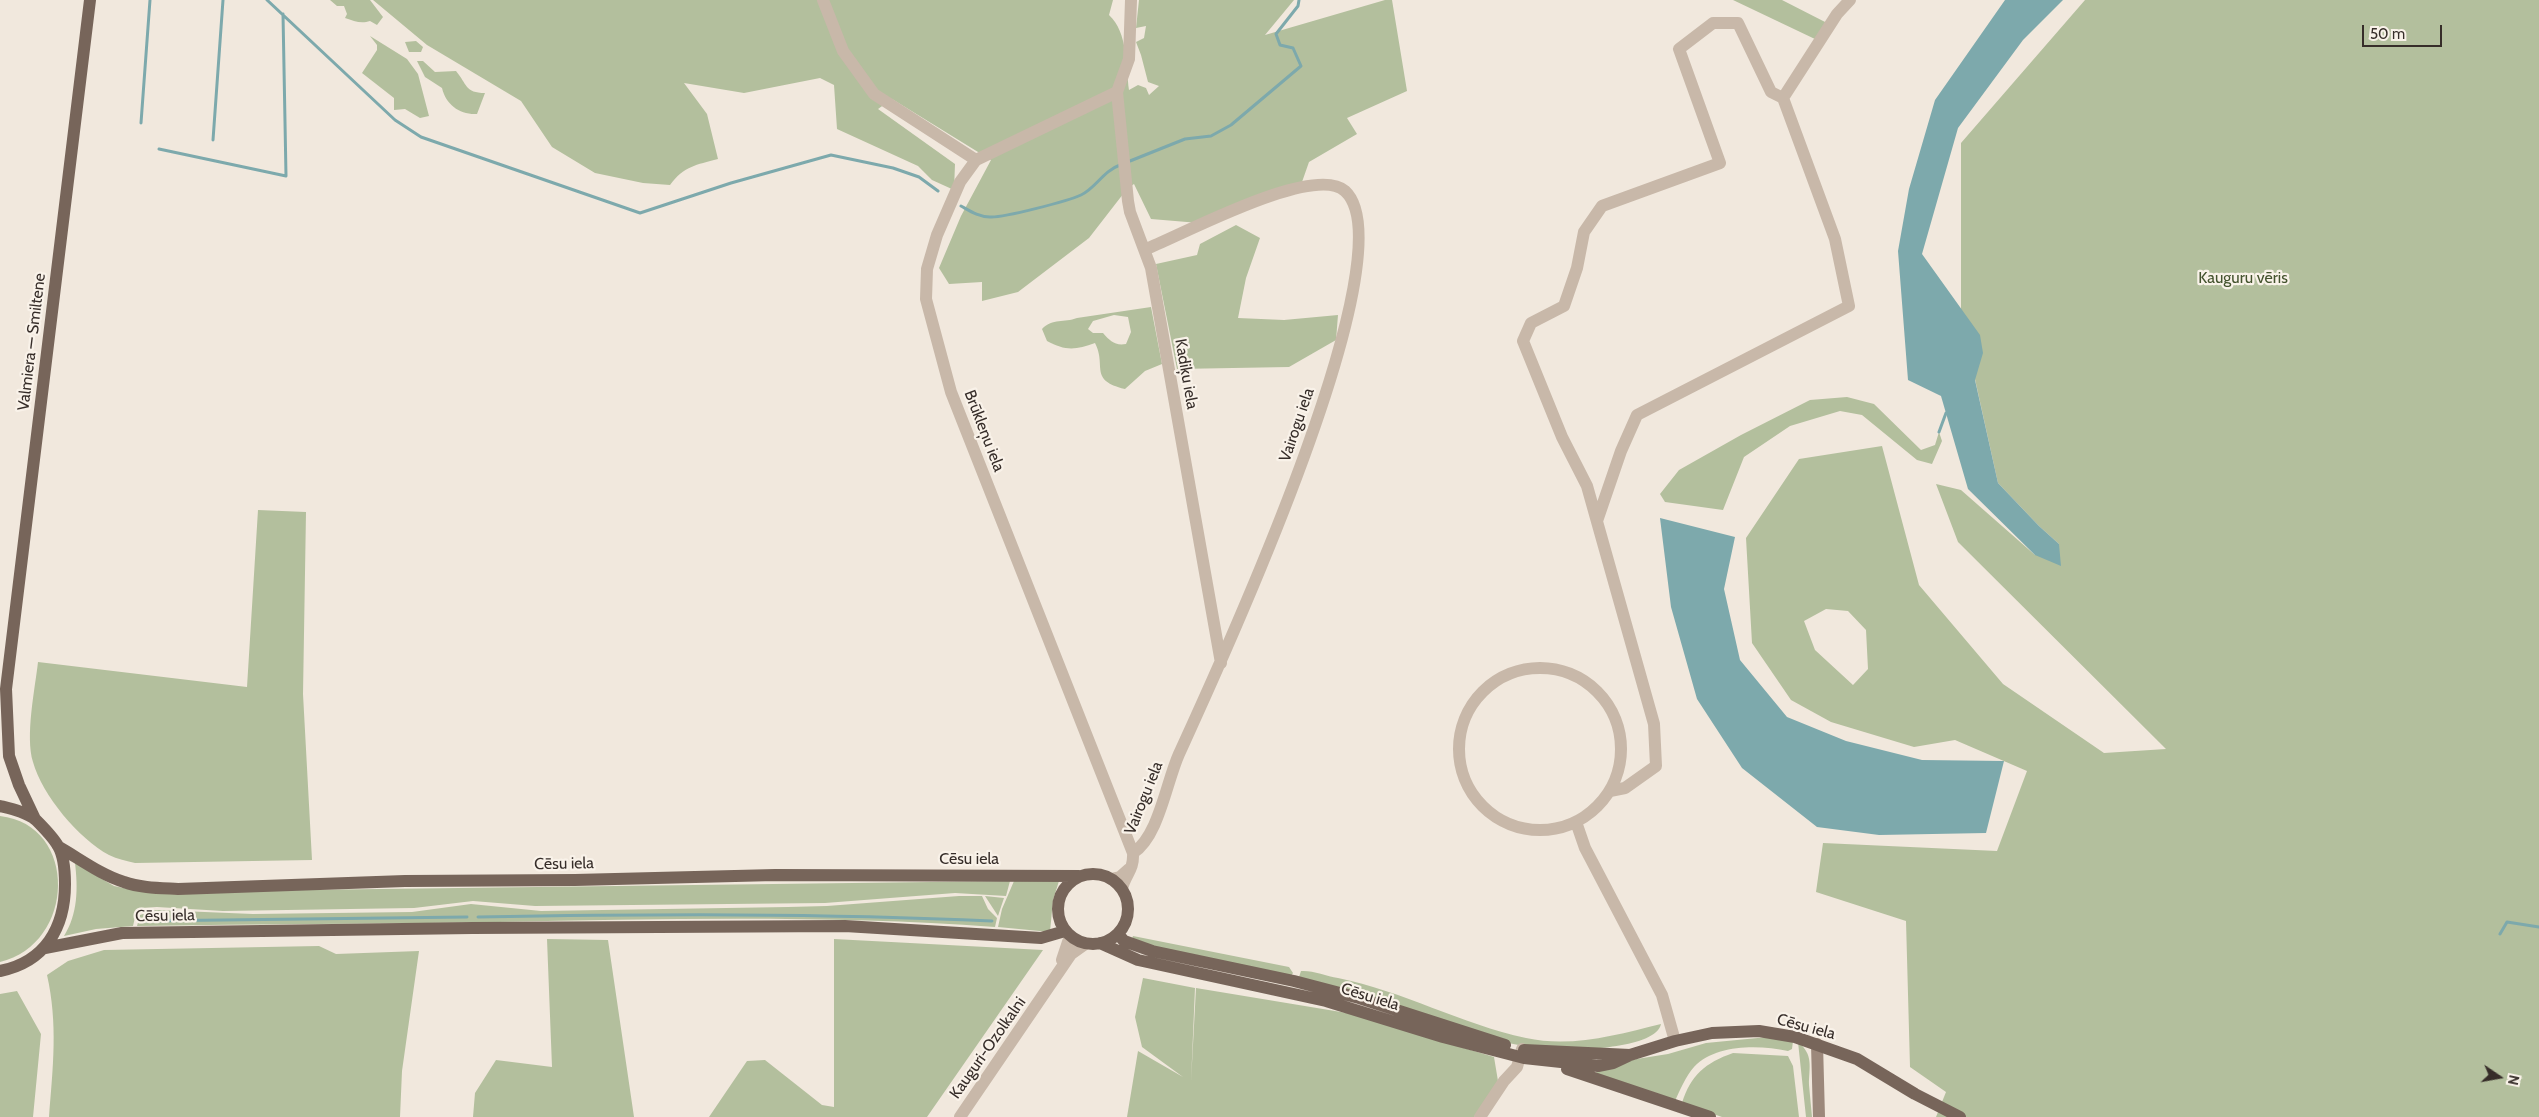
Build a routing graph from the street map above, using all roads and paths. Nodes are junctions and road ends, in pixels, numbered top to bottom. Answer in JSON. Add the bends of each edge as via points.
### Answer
{"nodes":[{"id":1,"x":90,"y":0,"type":"edge"},
{"id":2,"x":823,"y":0,"type":"edge"},
{"id":3,"x":1130,"y":0,"type":"edge"},
{"id":4,"x":1850,"y":0,"type":"edge"},
{"id":5,"x":1117,"y":92,"type":"junction"},
{"id":6,"x":1783,"y":98,"type":"junction"},
{"id":7,"x":976,"y":160,"type":"junction"},
{"id":8,"x":1146,"y":250,"type":"junction"},
{"id":9,"x":1596,"y":521,"type":"junction"},
{"id":10,"x":1221,"y":663,"type":"junction"},
{"id":11,"x":6,"y":689,"type":"junction"},
{"id":12,"x":0,"y":710,"type":"edge"},
{"id":13,"x":1610,"y":791,"type":"junction"},
{"id":14,"x":0,"y":806,"type":"edge"},
{"id":15,"x":35,"y":819,"type":"junction"},
{"id":16,"x":1576,"y":822,"type":"junction"},
{"id":17,"x":59,"y":847,"type":"junction"},
{"id":18,"x":1133,"y":855,"type":"junction"},
{"id":19,"x":1079,"y":876,"type":"junction"},
{"id":20,"x":1111,"y":878,"type":"junction"},
{"id":21,"x":1122,"y":889,"type":"junction"},
{"id":22,"x":1068,"y":934,"type":"junction"},
{"id":23,"x":1118,"y":934,"type":"junction"},
{"id":24,"x":1100,"y":943,"type":"junction"},
{"id":25,"x":1085,"y":944,"type":"junction"},
{"id":26,"x":45,"y":948,"type":"junction"},
{"id":27,"x":0,"y":971,"type":"edge"},
{"id":28,"x":1042,"y":998,"type":"junction"},
{"id":29,"x":1675,"y":1041,"type":"junction"},
{"id":30,"x":1817,"y":1044,"type":"junction"},
{"id":31,"x":1522,"y":1053,"type":"junction"},
{"id":32,"x":1630,"y":1055,"type":"junction"},
{"id":33,"x":1544,"y":1060,"type":"junction"},
{"id":34,"x":960,"y":1117,"type":"edge"},
{"id":35,"x":1480,"y":1117,"type":"edge"},
{"id":36,"x":1710,"y":1117,"type":"edge"},
{"id":37,"x":1819,"y":1117,"type":"edge"},
{"id":38,"x":1960,"y":1117,"type":"edge"}],
"edges":[{"from":1,"to":11,"type":"main road","name":"Valmiera — Smiltene"},
{"from":2,"to":7,"type":"street","via":[[842,51],[874,94]]},
{"from":3,"to":5,"type":"street","via":[[1129,59]]},
{"from":4,"to":6,"type":"street","via":[[1837,14]]},
{"from":5,"to":7,"type":"street","name":"Brūkleņu iela"},
{"from":5,"to":8,"type":"street","name":"Kadiķu iela","via":[[1130,212]]},
{"from":6,"to":9,"type":"street","via":[[1835,238],[1849,306],[1637,415]]},
{"from":6,"to":9,"type":"street","via":[[1771,92],[1738,23],[1713,23],[1680,49],[1720,163],[1602,206],[1584,232],[1577,268],[1564,306],[1531,323],[1523,341],[1586,486]]},
{"from":7,"to":18,"type":"street","name":"Brūkleņu iela","via":[[960,182],[936,235],[927,269],[928,309],[951,392]]},
{"from":8,"to":10,"type":"street","name":"Kadiķu iela"},
{"from":8,"to":10,"type":"street","name":"Vairogu iela","via":[[1263,198],[1298,188],[1313,185],[1336,187],[1344,190],[1355,203],[1357,250],[1348,320],[1320,411],[1281,519]]},
{"from":9,"to":13,"type":"street","via":[[1654,724],[1656,766],[1625,788]]},
{"from":10,"to":18,"type":"street","name":"Vairogu iela","via":[[1176,762],[1155,820],[1143,846]]},
{"from":11,"to":12,"type":"main road","name":"Valmiera — Smiltene"},
{"from":11,"to":15,"type":"main road","name":"Valmiera — Smiltene","via":[[9,756]]},
{"from":13,"to":16,"type":"street","via":[[1599,805]]},
{"from":13,"to":16,"type":"street","via":[[1618,770],[1619,733],[1608,705],[1594,688],[1560,671],[1531,668],[1509,674],[1487,688],[1471,707],[1461,730],[1459,756],[1465,780],[1478,802],[1497,818],[1521,828],[1546,830]]},
{"from":14,"to":15,"type":"main road"},
{"from":15,"to":17,"type":"main road"},
{"from":16,"to":29,"type":"street","via":[[1585,848],[1662,995]]},
{"from":17,"to":19,"type":"main road","name":"Cēsu iela","via":[[124,882],[178,889],[405,881],[775,875]]},
{"from":17,"to":26,"type":"main road","via":[[65,874],[65,904],[58,927]]},
{"from":18,"to":20,"type":"street","via":[[1130,868],[1120,877]]},
{"from":18,"to":21,"type":"street","via":[[1132,870]]},
{"from":19,"to":20,"type":"main road","name":"Cēsu iela","via":[[1096,874]]},
{"from":19,"to":22,"type":"main road","via":[[1066,885],[1058,900],[1058,916]]},
{"from":20,"to":21,"type":"main road"},
{"from":21,"to":23,"type":"main road","via":[[1128,906],[1127,917]]},
{"from":22,"to":25,"type":"main road"},
{"from":22,"to":26,"type":"main road","name":"Cēsu iela","via":[[1041,938],[845,926],[156,932],[122,933]]},
{"from":22,"to":28,"type":"street","via":[[1066,953]]},
{"from":23,"to":24,"type":"main road","name":"Cēsu iela"},
{"from":23,"to":31,"type":"main road","name":"Cēsu iela","via":[[1124,941],[1152,951],[1350,996]]},
{"from":24,"to":25,"type":"main road","name":"Cēsu iela"},
{"from":24,"to":31,"type":"main road","name":"Cēsu iela","via":[[1138,960],[1318,999],[1443,1037]]},
{"from":25,"to":28,"type":"street","via":[[1071,954]]},
{"from":26,"to":27,"type":"main road","via":[[30,960]]},
{"from":28,"to":34,"type":"street","name":"Kauguri-Ozolkalni"},
{"from":29,"to":30,"type":"main road","name":"Cēsu iela","via":[[1712,1033],[1759,1031]]},
{"from":29,"to":32,"type":"main road","name":"Cēsu iela"},
{"from":30,"to":37,"type":"main road"},
{"from":30,"to":38,"type":"main road","name":"Cēsu iela","via":[[1857,1059]]},
{"from":31,"to":32,"type":"main road","name":"Cēsu iela"},
{"from":31,"to":33,"type":"main road","name":"Cēsu iela"},
{"from":31,"to":35,"type":"street","via":[[1516,1069]]},
{"from":32,"to":33,"type":"main road","name":"Cēsu iela","via":[[1598,1066]]},
{"from":33,"to":36,"type":"main road"}]}
